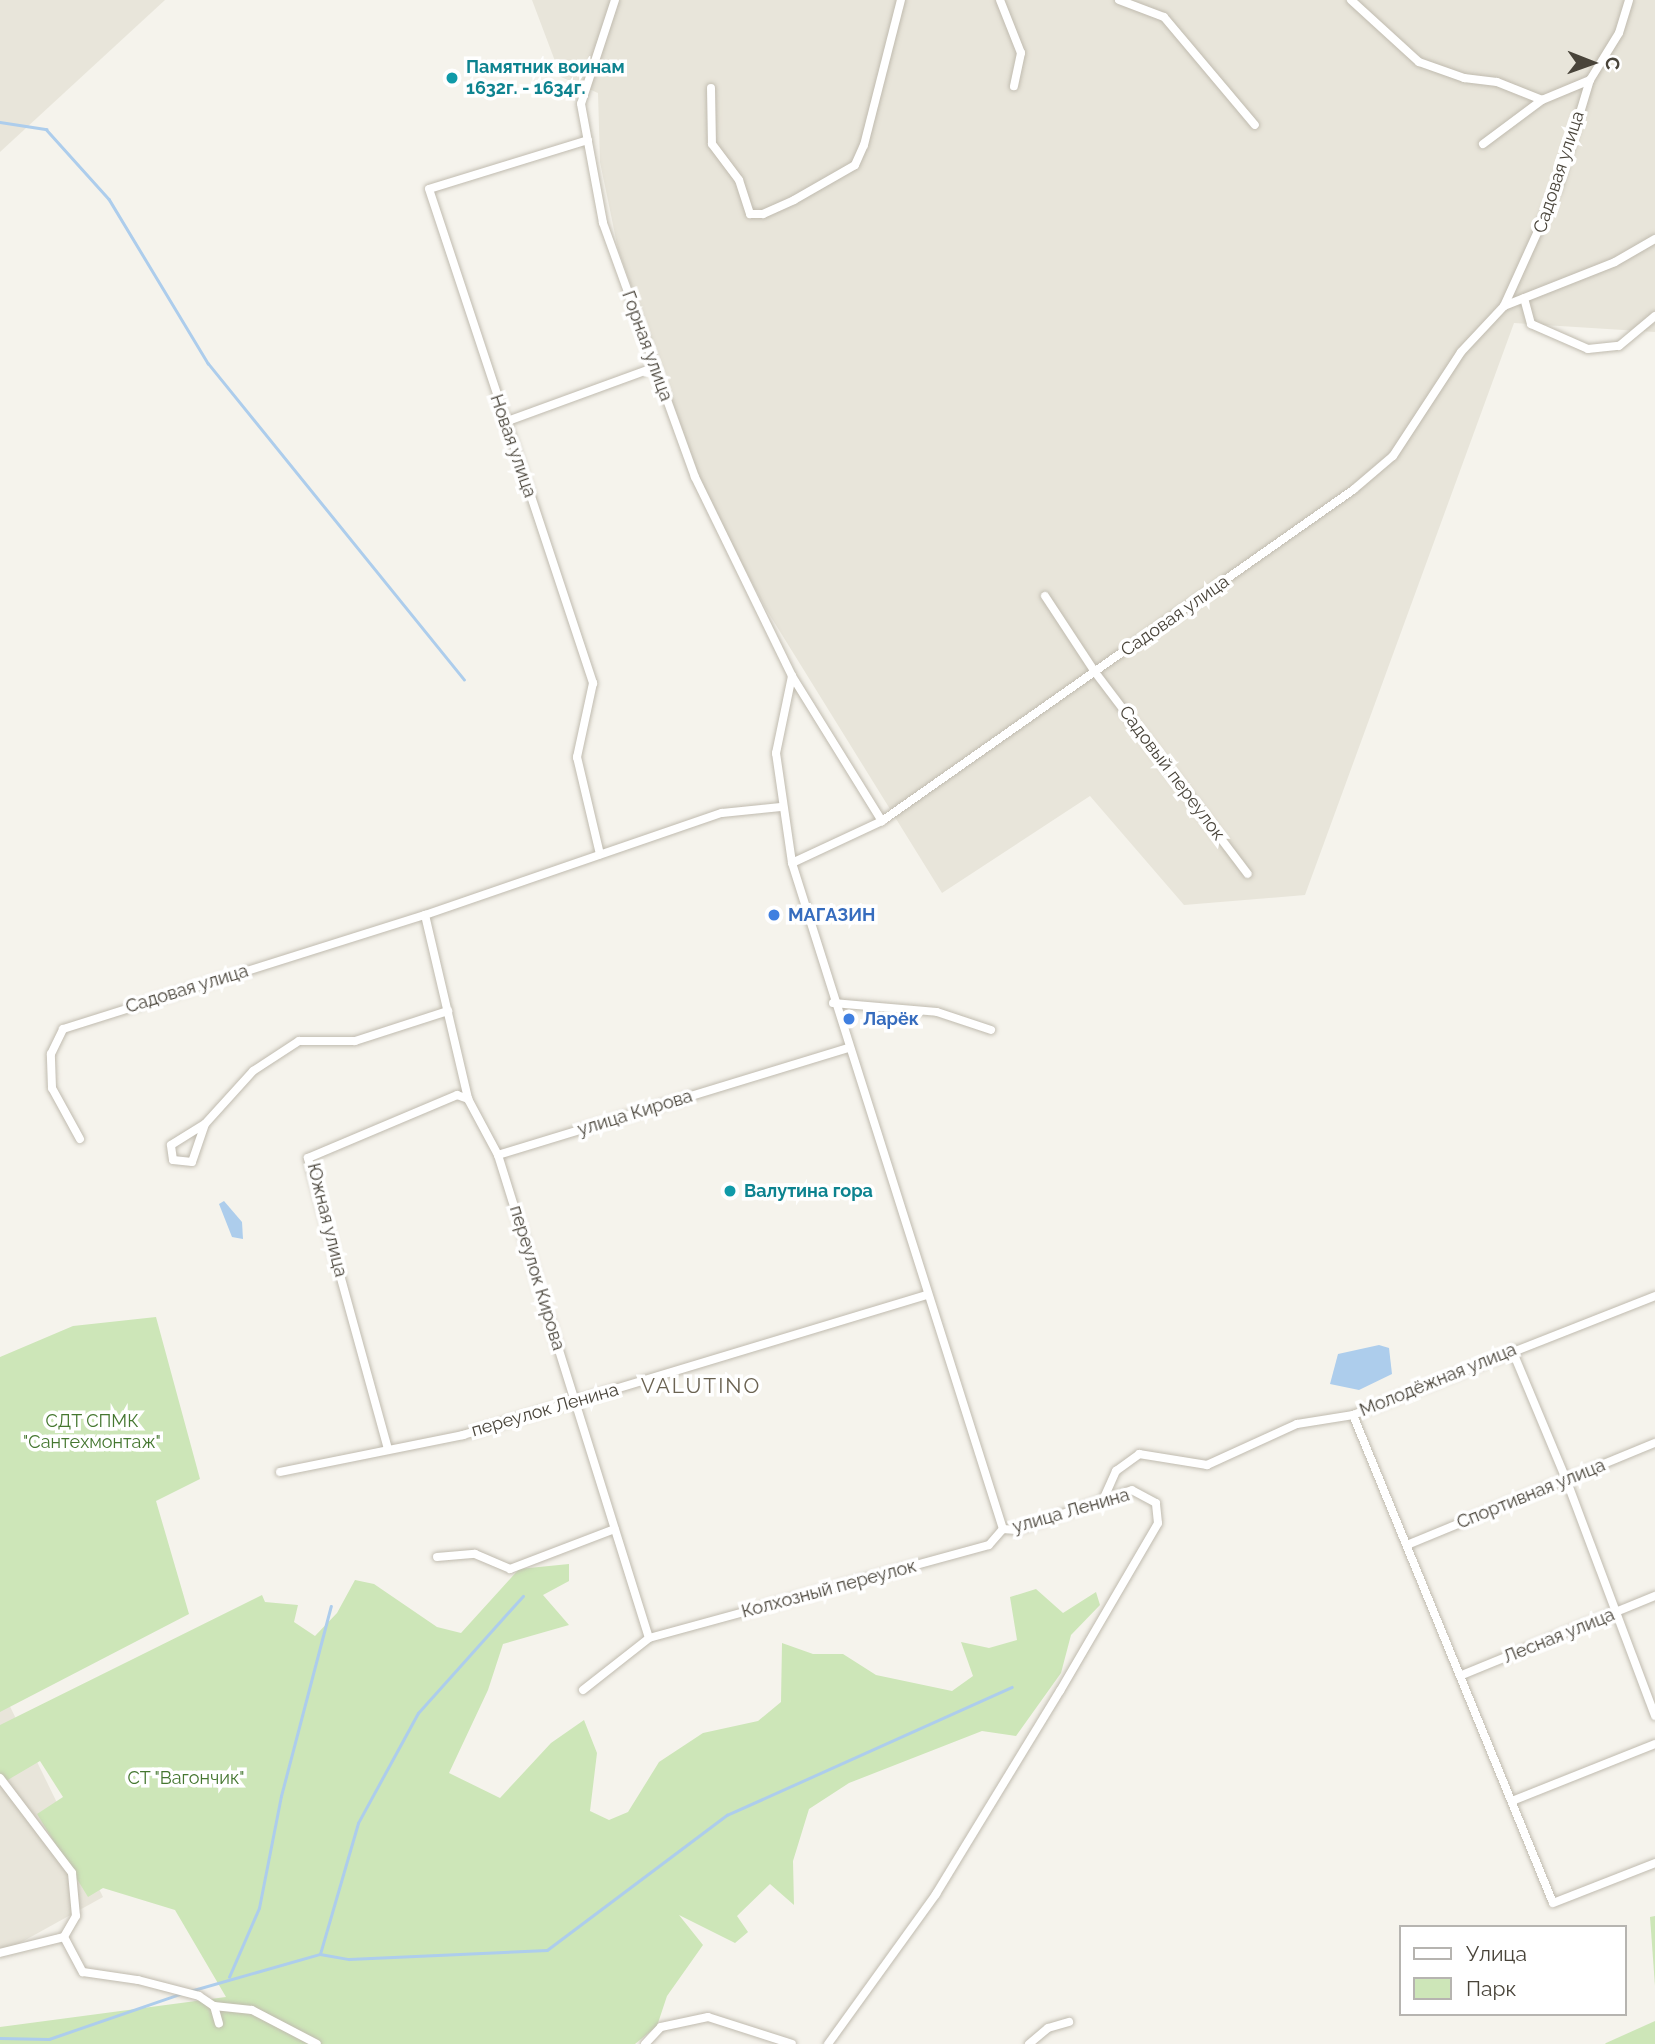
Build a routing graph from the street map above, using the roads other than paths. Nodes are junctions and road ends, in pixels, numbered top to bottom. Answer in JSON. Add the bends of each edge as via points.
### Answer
{"nodes":[{"id":1,"x":615,"y":0,"type":"edge"},
{"id":2,"x":901,"y":0,"type":"edge"},
{"id":3,"x":1000,"y":0,"type":"edge"},
{"id":4,"x":1119,"y":0,"type":"edge"},
{"id":5,"x":1350,"y":0,"type":"edge"},
{"id":6,"x":1629,"y":0,"type":"edge"},
{"id":7,"x":1590,"y":80,"type":"junction"},
{"id":8,"x":1014,"y":86,"type":"dead end"},
{"id":9,"x":711,"y":88,"type":"dead end"},
{"id":10,"x":1542,"y":100,"type":"junction"},
{"id":11,"x":1255,"y":125,"type":"dead end"},
{"id":12,"x":588,"y":140,"type":"junction"},
{"id":13,"x":1483,"y":144,"type":"dead end"},
{"id":14,"x":1655,"y":239,"type":"edge"},
{"id":15,"x":1524,"y":298,"type":"junction"},
{"id":16,"x":1504,"y":306,"type":"junction"},
{"id":17,"x":1655,"y":316,"type":"edge"},
{"id":18,"x":655,"y":368,"type":"junction"},
{"id":19,"x":505,"y":422,"type":"junction"},
{"id":20,"x":1045,"y":596,"type":"dead end"},
{"id":21,"x":1095,"y":672,"type":"junction"},
{"id":22,"x":792,"y":676,"type":"junction"},
{"id":23,"x":781,"y":807,"type":"junction"},
{"id":24,"x":882,"y":821,"type":"junction"},
{"id":25,"x":600,"y":854,"type":"junction"},
{"id":26,"x":792,"y":863,"type":"junction"},
{"id":27,"x":1248,"y":874,"type":"dead end"},
{"id":28,"x":425,"y":915,"type":"junction"},
{"id":29,"x":833,"y":1003,"type":"junction"},
{"id":30,"x":448,"y":1011,"type":"junction"},
{"id":31,"x":991,"y":1030,"type":"dead end"},
{"id":32,"x":848,"y":1048,"type":"junction"},
{"id":33,"x":465,"y":1084,"type":"junction"},
{"id":34,"x":457,"y":1096,"type":"junction"},
{"id":35,"x":468,"y":1099,"type":"junction"},
{"id":36,"x":205,"y":1124,"type":"junction"},
{"id":37,"x":80,"y":1139,"type":"dead end"},
{"id":38,"x":498,"y":1155,"type":"junction"},
{"id":39,"x":927,"y":1295,"type":"junction"},
{"id":40,"x":1655,"y":1296,"type":"edge"},
{"id":41,"x":1512,"y":1350,"type":"junction"},
{"id":42,"x":576,"y":1402,"type":"junction"},
{"id":43,"x":1353,"y":1415,"type":"junction"},
{"id":44,"x":1655,"y":1443,"type":"edge"},
{"id":45,"x":388,"y":1449,"type":"junction"},
{"id":46,"x":280,"y":1472,"type":"dead end"},
{"id":47,"x":1566,"y":1479,"type":"junction"},
{"id":48,"x":1103,"y":1500,"type":"junction"},
{"id":49,"x":615,"y":1529,"type":"junction"},
{"id":50,"x":1003,"y":1529,"type":"junction"},
{"id":51,"x":1407,"y":1545,"type":"junction"},
{"id":52,"x":437,"y":1557,"type":"dead end"},
{"id":53,"x":1655,"y":1596,"type":"edge"},
{"id":54,"x":1616,"y":1612,"type":"junction"},
{"id":55,"x":649,"y":1637,"type":"junction"},
{"id":56,"x":1462,"y":1675,"type":"junction"},
{"id":57,"x":583,"y":1690,"type":"dead end"},
{"id":58,"x":1655,"y":1717,"type":"edge"},
{"id":59,"x":1655,"y":1744,"type":"edge"},
{"id":60,"x":0,"y":1778,"type":"edge"},
{"id":61,"x":1512,"y":1801,"type":"junction"},
{"id":62,"x":1655,"y":1863,"type":"edge"},
{"id":63,"x":64,"y":1937,"type":"junction"},
{"id":64,"x":0,"y":1953,"type":"edge"},
{"id":65,"x":214,"y":2006,"type":"junction"},
{"id":66,"x":1069,"y":2022,"type":"dead end"},
{"id":67,"x":219,"y":2023,"type":"dead end"},
{"id":68,"x":317,"y":2044,"type":"edge"},
{"id":69,"x":645,"y":2044,"type":"edge"},
{"id":70,"x":792,"y":2044,"type":"edge"},
{"id":71,"x":828,"y":2044,"type":"edge"},
{"id":72,"x":1029,"y":2044,"type":"edge"}],
"edges":[{"from":1,"to":12,"type":"street","name":"Горная улица","via":[[581,104]]},
{"from":2,"to":9,"type":"street","via":[[864,145],[855,164],[783,205],[750,214],[738,180],[712,144]]},
{"from":3,"to":8,"type":"street","via":[[1021,53]]},
{"from":4,"to":11,"type":"street","via":[[1164,18]]},
{"from":5,"to":10,"type":"street","via":[[1419,62],[1464,78],[1497,82]]},
{"from":6,"to":7,"type":"street","name":"Садовая улица","via":[[1619,33]]},
{"from":7,"to":10,"type":"street"},
{"from":7,"to":16,"type":"street","name":"Садовая улица","via":[[1557,189]]},
{"from":10,"to":13,"type":"street"},
{"from":12,"to":18,"type":"street","name":"Горная улица","via":[[603,223]]},
{"from":12,"to":19,"type":"street","name":"Новая улица","via":[[429,189]]},
{"from":14,"to":15,"type":"street","name":"Садовая улица","via":[[1615,262]]},
{"from":15,"to":16,"type":"street","name":"Садовая улица"},
{"from":15,"to":17,"type":"street","via":[[1531,324],[1588,349],[1619,346]]},
{"from":16,"to":21,"type":"street","name":"Садовая улица","via":[[1461,352],[1393,456]]},
{"from":18,"to":19,"type":"street"},
{"from":18,"to":22,"type":"street","name":"Горная улица","via":[[695,477]]},
{"from":19,"to":25,"type":"street","name":"Новая улица","via":[[593,683],[577,757]]},
{"from":20,"to":21,"type":"street","name":"Садовый переулок"},
{"from":21,"to":24,"type":"street","name":"Садовая улица"},
{"from":21,"to":27,"type":"street","name":"Садовый переулок"},
{"from":22,"to":23,"type":"street","name":"улица Ленина","via":[[776,753]]},
{"from":22,"to":24,"type":"street","name":"Горная улица"},
{"from":23,"to":25,"type":"street","name":"Садовая улица","via":[[722,813]]},
{"from":23,"to":26,"type":"street","name":"улица Ленина"},
{"from":24,"to":26,"type":"street","name":"Садовая улица"},
{"from":25,"to":28,"type":"street","name":"Садовая улица"},
{"from":26,"to":29,"type":"street","name":"улица Ленина"},
{"from":28,"to":30,"type":"street"},
{"from":28,"to":37,"type":"street","name":"Садовая улица","via":[[63,1029],[51,1054],[52,1088]]},
{"from":29,"to":31,"type":"street","via":[[937,1012]]},
{"from":29,"to":32,"type":"street","name":"улица Ленина"},
{"from":30,"to":33,"type":"street"},
{"from":30,"to":36,"type":"street","via":[[355,1041],[299,1041],[253,1071]]},
{"from":32,"to":38,"type":"street","name":"улица Кирова"},
{"from":32,"to":39,"type":"street","name":"улица Ленина"},
{"from":33,"to":34,"type":"street"},
{"from":33,"to":35,"type":"street"},
{"from":34,"to":35,"type":"street"},
{"from":34,"to":45,"type":"street","name":"Южная улица","via":[[307,1158]]},
{"from":35,"to":38,"type":"street"},
{"from":36,"to":36,"type":"street","via":[[171,1144],[173,1160],[192,1162]]},
{"from":38,"to":42,"type":"street","name":"переулок Кирова"},
{"from":39,"to":42,"type":"street","name":"переулок Ленина"},
{"from":39,"to":50,"type":"street","name":"улица Ленина"},
{"from":40,"to":41,"type":"street","name":"Молодёжная улица"},
{"from":41,"to":43,"type":"street","name":"Молодёжная улица"},
{"from":41,"to":47,"type":"street"},
{"from":42,"to":45,"type":"street","name":"переулок Ленина","via":[[463,1435]]},
{"from":42,"to":49,"type":"street"},
{"from":43,"to":48,"type":"street","name":"Молодёжная улица","via":[[1297,1424],[1208,1465],[1139,1454],[1116,1471]]},
{"from":43,"to":51,"type":"street"},
{"from":44,"to":47,"type":"street","name":"Спортивная улица"},
{"from":45,"to":46,"type":"street","name":"переулок Ленина"},
{"from":47,"to":51,"type":"street","name":"Спортивная улица"},
{"from":47,"to":54,"type":"street"},
{"from":48,"to":50,"type":"street","name":"улица Ленина","via":[[1016,1530]]},
{"from":48,"to":71,"type":"street","name":"улица Ленина","via":[[1132,1490],[1156,1503],[1158,1523],[936,1895]]},
{"from":49,"to":52,"type":"street","via":[[510,1569],[475,1554]]},
{"from":49,"to":55,"type":"street"},
{"from":50,"to":55,"type":"street","name":"Колхозный переулок","via":[[989,1545]]},
{"from":51,"to":56,"type":"street"},
{"from":53,"to":54,"type":"street","name":"Лесная улица"},
{"from":54,"to":56,"type":"street","name":"Лесная улица"},
{"from":54,"to":58,"type":"street"},
{"from":55,"to":57,"type":"street","name":"Колхозный переулок"},
{"from":56,"to":61,"type":"street"},
{"from":59,"to":61,"type":"street"},
{"from":60,"to":63,"type":"street","via":[[72,1872],[76,1916]]},
{"from":61,"to":62,"type":"street","via":[[1553,1903]]},
{"from":63,"to":64,"type":"street"},
{"from":63,"to":65,"type":"street","via":[[83,1972],[150,1983],[199,1996]]},
{"from":65,"to":67,"type":"street"},
{"from":65,"to":68,"type":"street","via":[[251,2010]]},
{"from":66,"to":72,"type":"street","via":[[1048,2028]]},
{"from":69,"to":70,"type":"street","via":[[661,2027],[708,2017]]}]}
